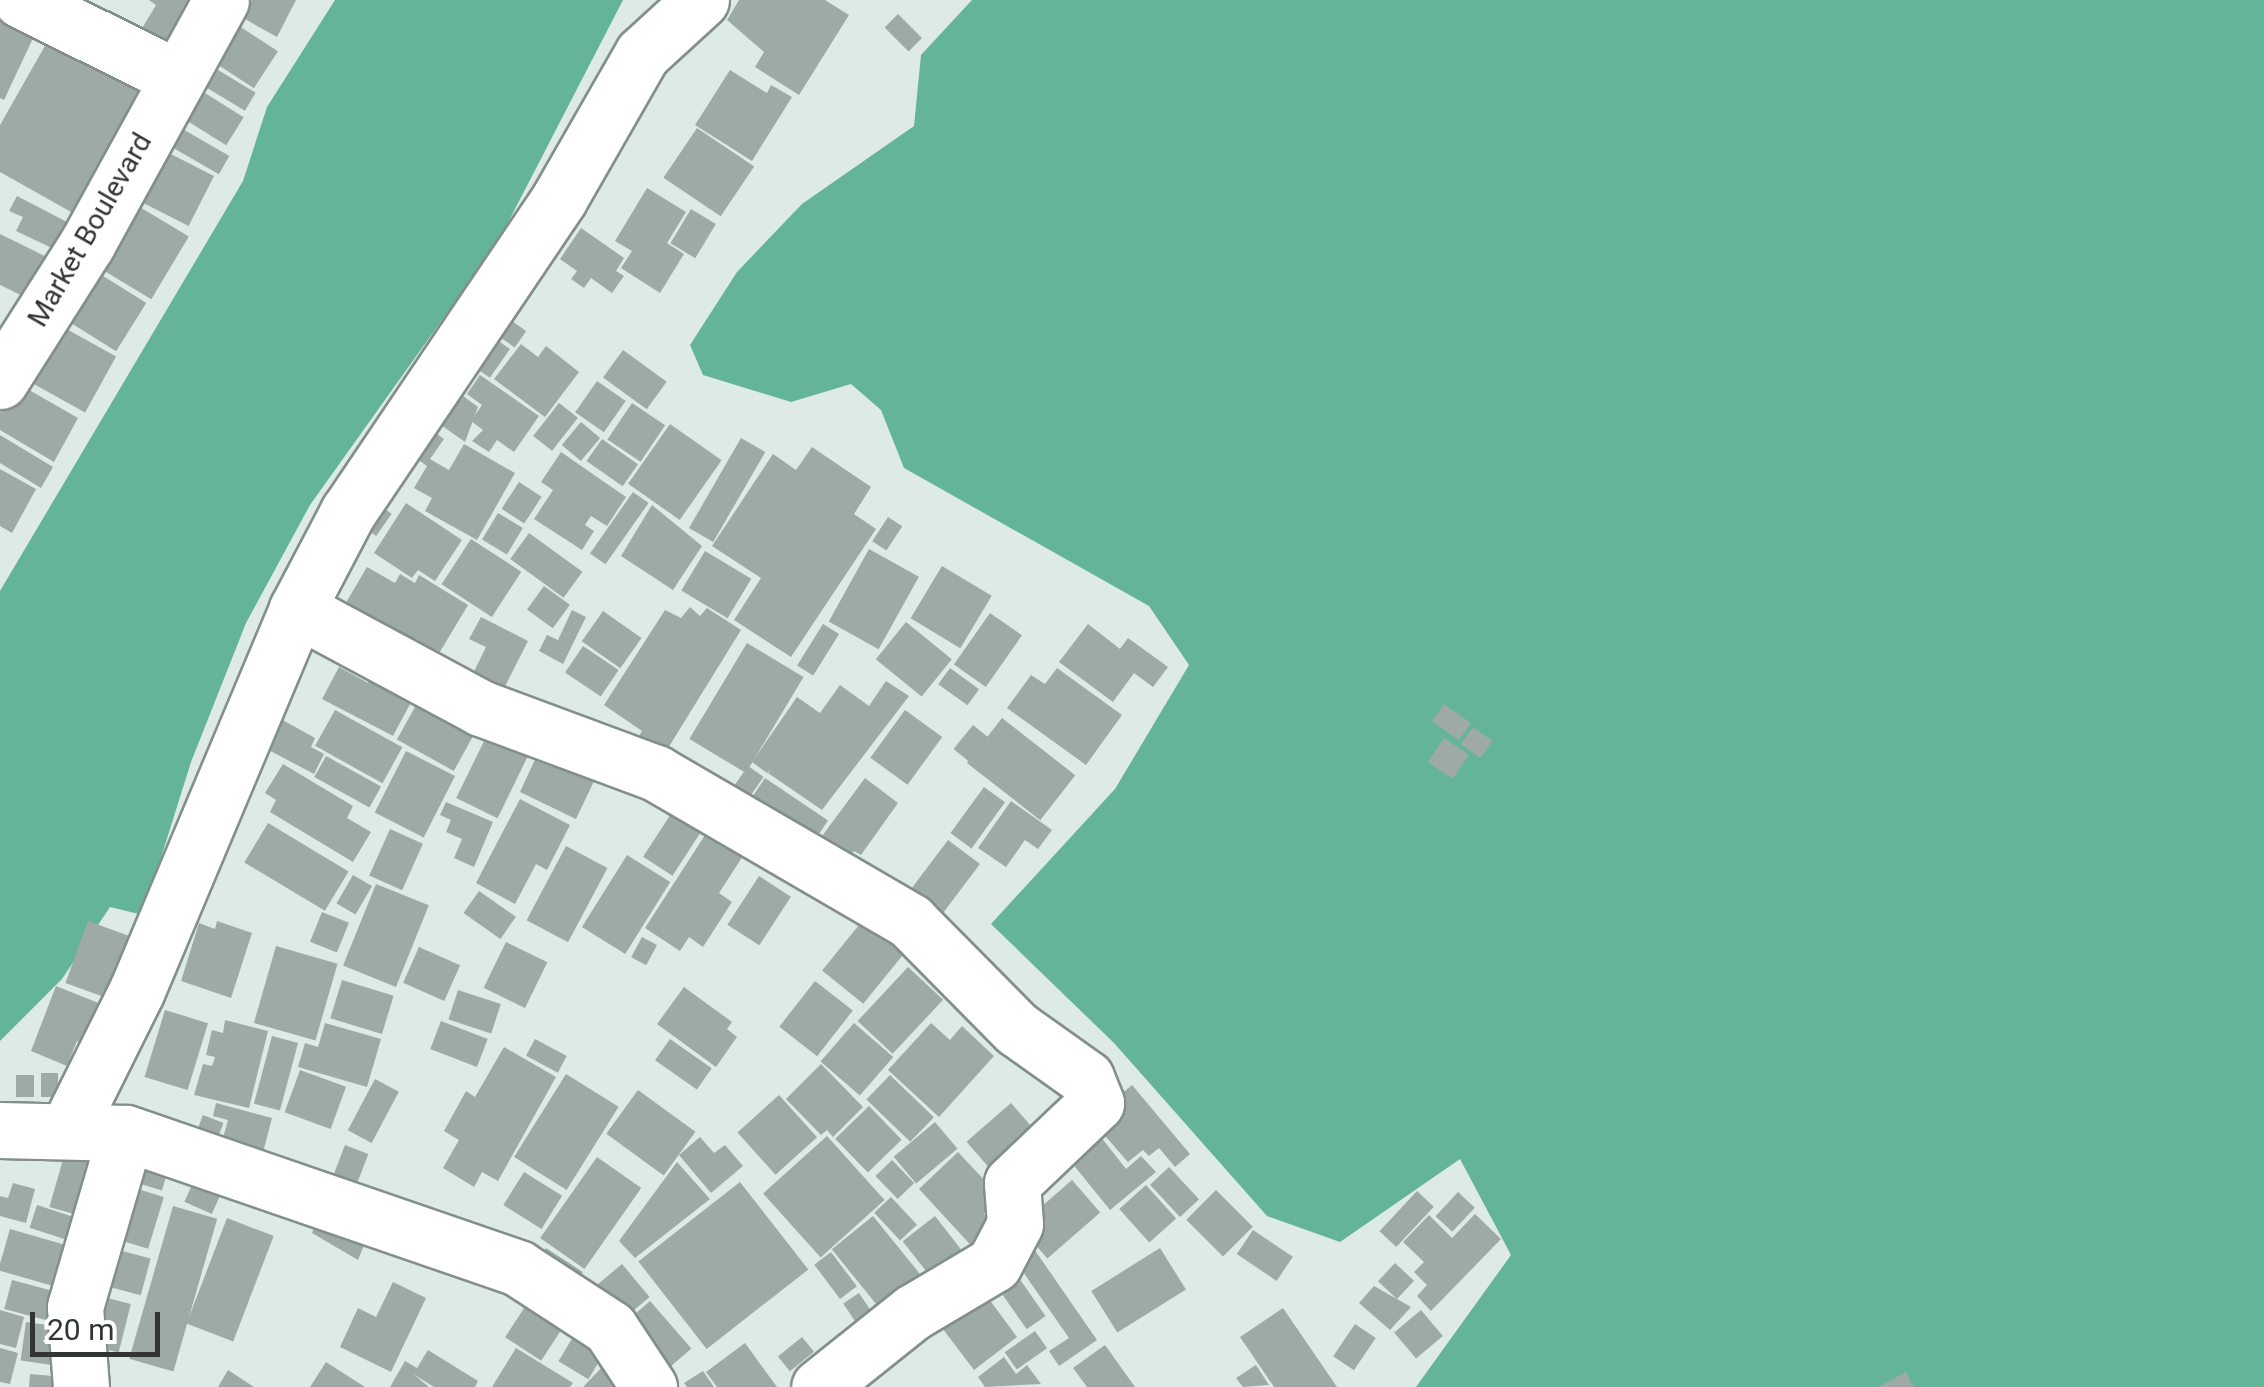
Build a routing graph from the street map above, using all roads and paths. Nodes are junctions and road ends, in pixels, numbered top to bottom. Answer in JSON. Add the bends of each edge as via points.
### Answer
{"nodes":[{"id":1,"x":21,"y":0,"type":"edge"},
{"id":2,"x":222,"y":0,"type":"edge"},
{"id":3,"x":662,"y":0,"type":"edge"},
{"id":4,"x":701,"y":0,"type":"edge"},
{"id":5,"x":642,"y":54,"type":"junction"},
{"id":6,"x":176,"y":77,"type":"junction"},
{"id":7,"x":0,"y":381,"type":"edge"},
{"id":8,"x":296,"y":608,"type":"junction"},
{"id":9,"x":68,"y":1129,"type":"junction"},
{"id":10,"x":0,"y":1130,"type":"edge"},
{"id":11,"x":126,"y":1133,"type":"junction"},
{"id":12,"x":81,"y":1387,"type":"edge"},
{"id":13,"x":649,"y":1387,"type":"edge"},
{"id":14,"x":820,"y":1387,"type":"edge"}],
"edges":[{"from":1,"to":6,"type":"street"},
{"from":2,"to":6,"type":"street","name":"Market Boulevard"},
{"from":3,"to":5,"type":"street"},
{"from":4,"to":5,"type":"street"},
{"from":5,"to":8,"type":"street","via":[[559,198],[348,512]]},
{"from":6,"to":7,"type":"street","name":"Market Boulevard","via":[[86,244]]},
{"from":8,"to":9,"type":"street","via":[[137,990]]},
{"from":8,"to":14,"type":"street","via":[[481,708],[656,773],[910,921],[1017,1029],[1086,1078],[1096,1103],[1012,1184],[1014,1224],[994,1264],[913,1312]]},
{"from":9,"to":10,"type":"street"},
{"from":9,"to":11,"type":"street"},
{"from":11,"to":12,"type":"street","via":[[75,1306]]},
{"from":11,"to":13,"type":"street","via":[[518,1268],[610,1328]]}]}
